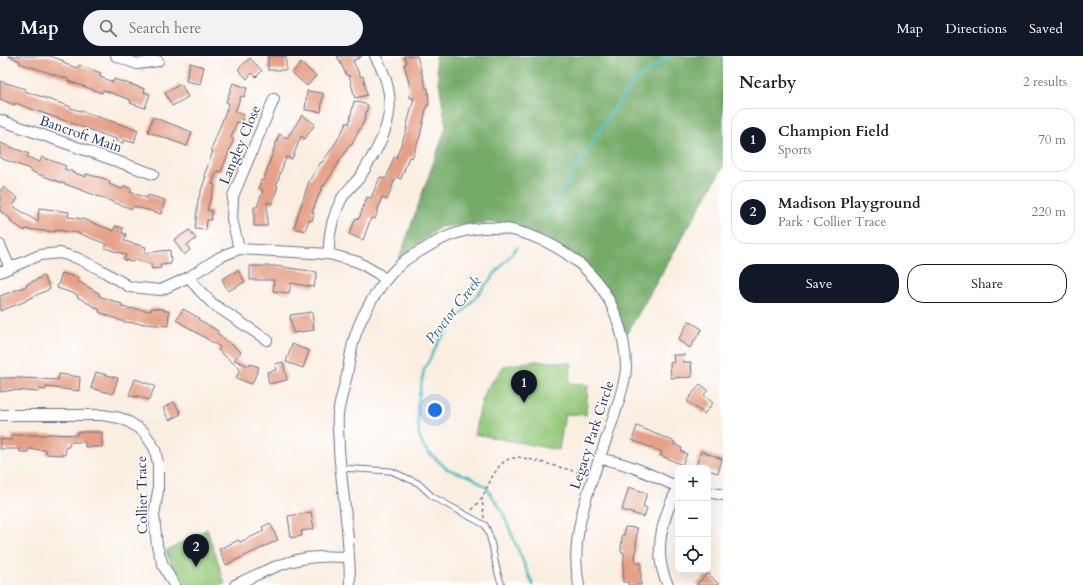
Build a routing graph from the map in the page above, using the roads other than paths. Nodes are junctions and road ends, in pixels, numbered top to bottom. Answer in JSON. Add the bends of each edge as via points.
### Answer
{"nodes":[{"id":1,"x":116,"y":56,"type":"edge"},
{"id":2,"x":374,"y":56,"type":"edge"},
{"id":3,"x":158,"y":62,"type":"dead end"},
{"id":4,"x":274,"y":99,"type":"dead end"},
{"id":5,"x":0,"y":120,"type":"edge"},
{"id":6,"x":153,"y":174,"type":"dead end"},
{"id":7,"x":0,"y":245,"type":"edge"},
{"id":8,"x":239,"y":249,"type":"junction"},
{"id":9,"x":329,"y":254,"type":"junction"},
{"id":10,"x":10,"y":268,"type":"junction"},
{"id":11,"x":0,"y":272,"type":"edge"},
{"id":12,"x":190,"y":277,"type":"junction"},
{"id":13,"x":386,"y":280,"type":"junction"},
{"id":14,"x":267,"y":340,"type":"dead end"},
{"id":15,"x":0,"y":415,"type":"edge"},
{"id":16,"x":600,"y":459,"type":"junction"},
{"id":17,"x":340,"y":468,"type":"junction"},
{"id":18,"x":675,"y":486,"type":"edge"},
{"id":19,"x":675,"y":492,"type":"edge"},
{"id":20,"x":711,"y":492,"type":"edge"},
{"id":21,"x":723,"y":494,"type":"edge"},
{"id":22,"x":349,"y":556,"type":"junction"},
{"id":23,"x":174,"y":585,"type":"edge"},
{"id":24,"x":235,"y":585,"type":"edge"},
{"id":25,"x":350,"y":585,"type":"edge"},
{"id":26,"x":502,"y":585,"type":"edge"},
{"id":27,"x":579,"y":585,"type":"edge"},
{"id":28,"x":668,"y":585,"type":"edge"}],
"edges":[{"from":1,"to":3,"type":"street","via":[[137,64]]},
{"from":2,"to":9,"type":"street","via":[[388,89],[389,118],[380,143],[360,177],[348,189],[338,205],[329,237]]},
{"from":4,"to":8,"type":"street","name":"Langley Close","via":[[233,196],[232,219]]},
{"from":5,"to":6,"type":"street","name":"Bancroft Main"},
{"from":7,"to":10,"type":"street"},
{"from":8,"to":9,"type":"street"},
{"from":8,"to":12,"type":"street","via":[[220,257]]},
{"from":9,"to":13,"type":"street","via":[[358,262]]},
{"from":10,"to":11,"type":"street"},
{"from":10,"to":12,"type":"street","via":[[40,254],[60,253],[77,258],[130,287],[161,290]]},
{"from":12,"to":14,"type":"street","via":[[213,304]]},
{"from":13,"to":16,"type":"street","name":"Legacy Park Circle","via":[[403,262],[428,246],[467,230],[487,227],[536,237],[573,258],[592,276],[607,296],[617,318],[625,358],[625,380]]},
{"from":13,"to":17,"type":"street","name":"Legacy Park Circle","via":[[368,307],[355,335],[338,415]]},
{"from":15,"to":23,"type":"street","name":"Collier Trace","via":[[102,415],[120,418],[144,432],[155,448],[158,464],[158,491],[154,515],[157,546],[163,565]]},
{"from":16,"to":18,"type":"street","via":[[621,463]]},
{"from":16,"to":27,"type":"street","name":"Legacy Park Circle","via":[[590,484],[578,534]]},
{"from":17,"to":22,"type":"street","name":"Legacy Park Circle"},
{"from":17,"to":26,"type":"lane","via":[[391,471],[418,483],[433,497],[485,525]]},
{"from":19,"to":28,"type":"street","via":[[661,529],[660,553]]},
{"from":20,"to":21,"type":"street"},
{"from":22,"to":24,"type":"street","via":[[316,556],[290,562]]},
{"from":22,"to":25,"type":"street","name":"Legacy Park Circle"}]}
